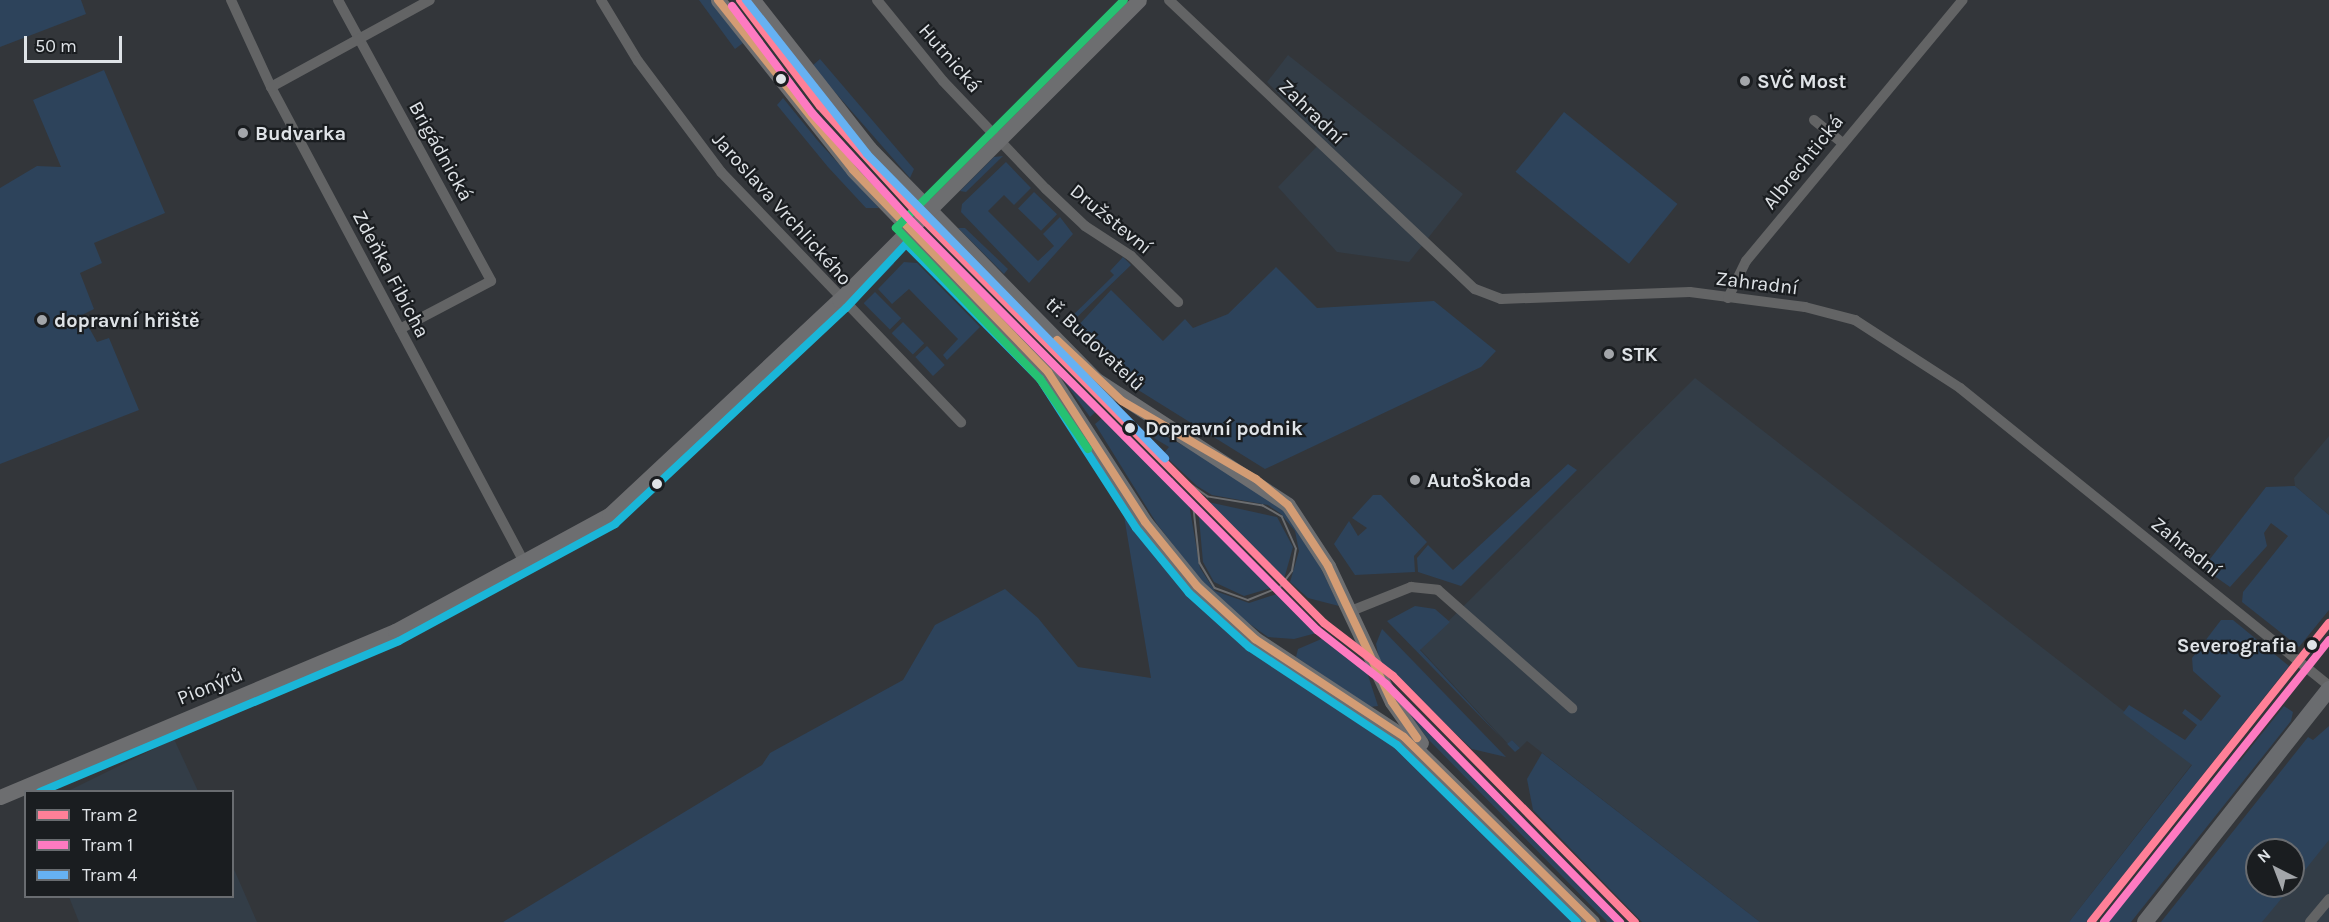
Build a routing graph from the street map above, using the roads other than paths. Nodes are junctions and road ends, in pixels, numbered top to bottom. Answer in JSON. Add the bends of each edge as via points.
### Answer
{"nodes":[{"id":1,"x":231,"y":0,"type":"edge"},
{"id":2,"x":338,"y":0,"type":"edge"},
{"id":3,"x":430,"y":0,"type":"edge"},
{"id":4,"x":601,"y":0,"type":"edge"},
{"id":5,"x":718,"y":0,"type":"edge"},
{"id":6,"x":753,"y":0,"type":"edge"},
{"id":7,"x":877,"y":0,"type":"edge"},
{"id":8,"x":1139,"y":0,"type":"edge"},
{"id":9,"x":1169,"y":0,"type":"edge"},
{"id":10,"x":1963,"y":0,"type":"edge"},
{"id":11,"x":359,"y":39,"type":"junction"},
{"id":12,"x":271,"y":87,"type":"junction"},
{"id":13,"x":1814,"y":120,"type":"dead end"},
{"id":14,"x":998,"y":138,"type":"junction"},
{"id":15,"x":1842,"y":143,"type":"junction"},
{"id":16,"x":928,"y":206,"type":"junction"},
{"id":17,"x":906,"y":229,"type":"junction"},
{"id":18,"x":1728,"y":297,"type":"junction"},
{"id":19,"x":839,"y":300,"type":"junction"},
{"id":20,"x":1178,"y":302,"type":"dead end"},
{"id":21,"x":400,"y":329,"type":"junction"},
{"id":22,"x":961,"y":422,"type":"dead end"},
{"id":23,"x":524,"y":562,"type":"junction"},
{"id":24,"x":1351,"y":611,"type":"junction"},
{"id":25,"x":2329,"y":687,"type":"edge"},
{"id":26,"x":1572,"y":708,"type":"dead end"},
{"id":27,"x":1441,"y":769,"type":"junction"},
{"id":28,"x":0,"y":797,"type":"edge"},
{"id":29,"x":2329,"y":899,"type":"edge"},
{"id":30,"x":1592,"y":922,"type":"edge"},
{"id":31,"x":2145,"y":922,"type":"edge"},
{"id":32,"x":2310,"y":922,"type":"edge"}],
"edges":[{"from":1,"to":12,"type":"street","name":"Zdeňka Fibicha"},
{"from":2,"to":11,"type":"street","name":"Brigádnická"},
{"from":3,"to":11,"type":"street"},
{"from":4,"to":19,"type":"street","name":"Jaroslava Vrchlického","via":[[638,61],[721,172]]},
{"from":5,"to":17,"type":"street","name":"tř. Budovatelů","via":[[838,152]]},
{"from":6,"to":16,"type":"street","name":"tř. Budovatelů","via":[[840,115]]},
{"from":7,"to":14,"type":"street","name":"Hutnická"},
{"from":8,"to":14,"type":"street","name":"Pionýrů"},
{"from":9,"to":18,"type":"street","name":"Zahradní","via":[[1475,289],[1501,299],[1690,292]]},
{"from":10,"to":15,"type":"street","name":"Albrechtická"},
{"from":11,"to":12,"type":"street"},
{"from":11,"to":21,"type":"street","name":"Brigádnická","via":[[491,281]]},
{"from":12,"to":21,"type":"street","name":"Zdeňka Fibicha"},
{"from":13,"to":15,"type":"street"},
{"from":14,"to":16,"type":"street","name":"Pionýrů"},
{"from":14,"to":20,"type":"street","name":"Družstevní","via":[[1085,226],[1131,256]]},
{"from":15,"to":18,"type":"street","name":"Albrechtická","via":[[1746,261]]},
{"from":16,"to":17,"type":"street","name":"Pionýrů"},
{"from":16,"to":24,"type":"street","name":"tř. Budovatelů","via":[[1109,390],[1171,433],[1256,479],[1288,505]]},
{"from":17,"to":19,"type":"street","name":"Pionýrů"},
{"from":17,"to":27,"type":"street","name":"tř. Budovatelů","via":[[1048,372],[1145,522],[1197,586],[1255,639],[1389,727]]},
{"from":18,"to":25,"type":"street","name":"Zahradní","via":[[1855,320],[1907,351]]},
{"from":19,"to":22,"type":"street","name":"Jaroslava Vrchlického"},
{"from":19,"to":23,"type":"street","name":"Pionýrů","via":[[654,478],[609,514]]},
{"from":21,"to":23,"type":"street","name":"Zdeňka Fibicha"},
{"from":23,"to":28,"type":"street","name":"Pionýrů","via":[[395,631]]},
{"from":24,"to":26,"type":"street","via":[[1411,587],[1438,590]]},
{"from":24,"to":27,"type":"street","name":"tř. Budovatelů","via":[[1392,702]]},
{"from":25,"to":31,"type":"main road"},
{"from":27,"to":30,"type":"street","name":"tř. Budovatelů"},
{"from":29,"to":32,"type":"street"}]}
